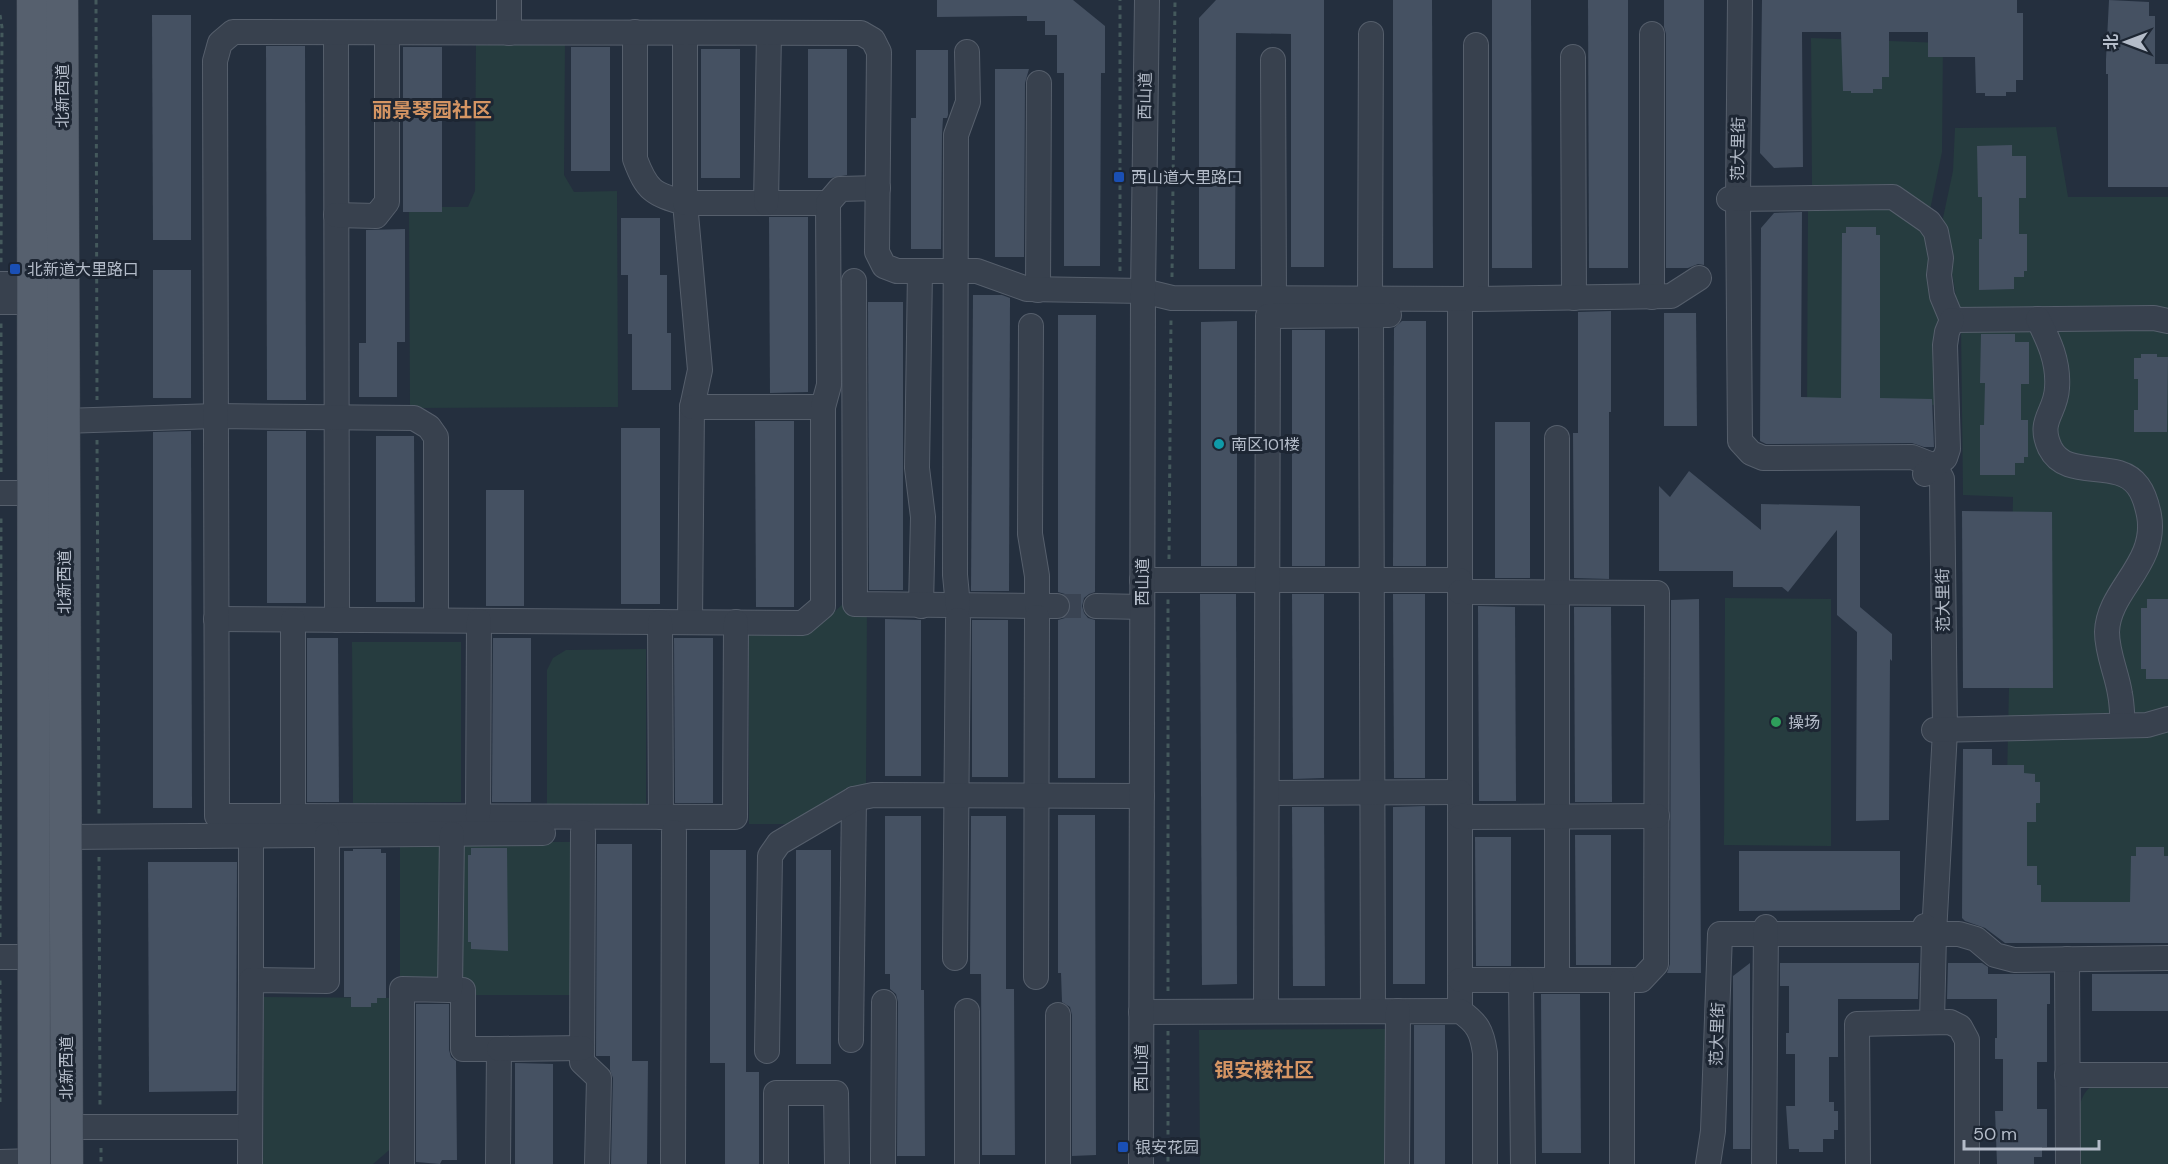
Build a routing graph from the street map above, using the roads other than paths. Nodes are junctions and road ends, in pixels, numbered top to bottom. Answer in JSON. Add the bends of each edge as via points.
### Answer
{"nodes":[{"id":1,"x":33,"y":0,"type":"edge"},
{"id":2,"x":62,"y":0,"type":"edge"},
{"id":3,"x":509,"y":0,"type":"edge"},
{"id":4,"x":1146,"y":0,"type":"edge"},
{"id":5,"x":1731,"y":0,"type":"edge"},
{"id":6,"x":1740,"y":0,"type":"edge"},
{"id":7,"x":635,"y":32,"type":"junction"},
{"id":8,"x":336,"y":33,"type":"junction"},
{"id":9,"x":387,"y":33,"type":"junction"},
{"id":10,"x":509,"y":33,"type":"junction"},
{"id":11,"x":685,"y":33,"type":"junction"},
{"id":12,"x":769,"y":33,"type":"junction"},
{"id":13,"x":1371,"y":34,"type":"dead end"},
{"id":14,"x":1652,"y":34,"type":"dead end"},
{"id":15,"x":1476,"y":45,"type":"dead end"},
{"id":16,"x":967,"y":52,"type":"dead end"},
{"id":17,"x":1574,"y":57,"type":"dead end"},
{"id":18,"x":1273,"y":60,"type":"dead end"},
{"id":19,"x":1039,"y":83,"type":"dead end"},
{"id":20,"x":878,"y":188,"type":"junction"},
{"id":21,"x":1734,"y":199,"type":"junction"},
{"id":22,"x":685,"y":203,"type":"junction"},
{"id":23,"x":766,"y":203,"type":"junction"},
{"id":24,"x":828,"y":203,"type":"junction"},
{"id":25,"x":336,"y":215,"type":"junction"},
{"id":26,"x":920,"y":271,"type":"junction"},
{"id":27,"x":956,"y":271,"type":"junction"},
{"id":28,"x":1699,"y":278,"type":"dead end"},
{"id":29,"x":854,"y":281,"type":"dead end"},
{"id":30,"x":1038,"y":290,"type":"junction"},
{"id":31,"x":1143,"y":291,"type":"junction"},
{"id":32,"x":1,"y":293,"type":"edge"},
{"id":33,"x":33,"y":293,"type":"junction"},
{"id":34,"x":1652,"y":297,"type":"junction"},
{"id":35,"x":1574,"y":298,"type":"junction"},
{"id":36,"x":1274,"y":299,"type":"junction"},
{"id":37,"x":1465,"y":304,"type":"junction"},
{"id":38,"x":1371,"y":307,"type":"junction"},
{"id":39,"x":2038,"y":319,"type":"junction"},
{"id":40,"x":1952,"y":320,"type":"junction"},
{"id":41,"x":2168,"y":321,"type":"edge"},
{"id":42,"x":1031,"y":326,"type":"dead end"},
{"id":43,"x":692,"y":407,"type":"junction"},
{"id":44,"x":823,"y":407,"type":"junction"},
{"id":45,"x":216,"y":416,"type":"junction"},
{"id":46,"x":336,"y":418,"type":"junction"},
{"id":47,"x":63,"y":421,"type":"junction"},
{"id":48,"x":1557,"y":438,"type":"dead end"},
{"id":49,"x":1930,"y":470,"type":"junction"},
{"id":50,"x":1,"y":493,"type":"edge"},
{"id":51,"x":33,"y":493,"type":"junction"},
{"id":52,"x":2160,"y":526,"type":"edge"},
{"id":53,"x":1267,"y":579,"type":"junction"},
{"id":54,"x":1142,"y":580,"type":"junction"},
{"id":55,"x":1373,"y":580,"type":"junction"},
{"id":56,"x":1460,"y":586,"type":"junction"},
{"id":57,"x":1557,"y":592,"type":"junction"},
{"id":58,"x":921,"y":606,"type":"junction"},
{"id":59,"x":1096,"y":606,"type":"tunnel mouth"},
{"id":60,"x":1142,"y":607,"type":"junction"},
{"id":61,"x":1044,"y":610,"type":"junction"},
{"id":62,"x":958,"y":613,"type":"junction"},
{"id":63,"x":216,"y":619,"type":"junction"},
{"id":64,"x":293,"y":620,"type":"junction"},
{"id":65,"x":337,"y":620,"type":"junction"},
{"id":66,"x":436,"y":620,"type":"junction"},
{"id":67,"x":479,"y":621,"type":"junction"},
{"id":68,"x":660,"y":622,"type":"junction"},
{"id":69,"x":690,"y":622,"type":"junction"},
{"id":70,"x":736,"y":622,"type":"junction"},
{"id":71,"x":2168,"y":719,"type":"edge"},
{"id":72,"x":2122,"y":725,"type":"junction"},
{"id":73,"x":1940,"y":731,"type":"junction"},
{"id":74,"x":1373,"y":792,"type":"junction"},
{"id":75,"x":1460,"y":792,"type":"junction"},
{"id":76,"x":1267,"y":793,"type":"junction"},
{"id":77,"x":956,"y":796,"type":"junction"},
{"id":78,"x":1142,"y":796,"type":"junction"},
{"id":79,"x":1037,"y":797,"type":"junction"},
{"id":80,"x":854,"y":799,"type":"junction"},
{"id":81,"x":293,"y":816,"type":"junction"},
{"id":82,"x":478,"y":816,"type":"junction"},
{"id":83,"x":1657,"y":816,"type":"junction"},
{"id":84,"x":1460,"y":817,"type":"junction"},
{"id":85,"x":1557,"y":817,"type":"junction"},
{"id":86,"x":674,"y":827,"type":"junction"},
{"id":87,"x":583,"y":832,"type":"junction"},
{"id":88,"x":453,"y":834,"type":"junction"},
{"id":89,"x":327,"y":835,"type":"junction"},
{"id":90,"x":251,"y":836,"type":"junction"},
{"id":91,"x":66,"y":837,"type":"junction"},
{"id":92,"x":1766,"y":927,"type":"junction"},
{"id":93,"x":1930,"y":930,"type":"junction"},
{"id":94,"x":0,"y":957,"type":"edge"},
{"id":95,"x":34,"y":957,"type":"junction"},
{"id":96,"x":956,"y":958,"type":"dead end"},
{"id":97,"x":2168,"y":958,"type":"edge"},
{"id":98,"x":2067,"y":959,"type":"junction"},
{"id":99,"x":1036,"y":977,"type":"dead end"},
{"id":100,"x":251,"y":980,"type":"junction"},
{"id":101,"x":1460,"y":980,"type":"junction"},
{"id":102,"x":1521,"y":980,"type":"junction"},
{"id":103,"x":1557,"y":980,"type":"junction"},
{"id":104,"x":1622,"y":980,"type":"junction"},
{"id":105,"x":450,"y":990,"type":"junction"},
{"id":106,"x":884,"y":1002,"type":"dead end"},
{"id":107,"x":967,"y":1011,"type":"dead end"},
{"id":108,"x":1266,"y":1011,"type":"junction"},
{"id":109,"x":1373,"y":1011,"type":"junction"},
{"id":110,"x":1398,"y":1011,"type":"junction"},
{"id":111,"x":1460,"y":1011,"type":"junction"},
{"id":112,"x":1141,"y":1012,"type":"junction"},
{"id":113,"x":1058,"y":1015,"type":"dead end"},
{"id":114,"x":1932,"y":1022,"type":"junction"},
{"id":115,"x":851,"y":1040,"type":"dead end"},
{"id":116,"x":582,"y":1048,"type":"junction"},
{"id":117,"x":499,"y":1049,"type":"junction"},
{"id":118,"x":767,"y":1051,"type":"dead end"},
{"id":119,"x":2067,"y":1075,"type":"junction"},
{"id":120,"x":2168,"y":1075,"type":"edge"},
{"id":121,"x":250,"y":1126,"type":"junction"},
{"id":122,"x":66,"y":1127,"type":"junction"},
{"id":123,"x":0,"y":1162,"type":"edge"},
{"id":124,"x":34,"y":1163,"type":"edge"},
{"id":125,"x":67,"y":1164,"type":"edge"},
{"id":126,"x":250,"y":1164,"type":"edge"},
{"id":127,"x":402,"y":1164,"type":"edge"},
{"id":128,"x":498,"y":1164,"type":"edge"},
{"id":129,"x":597,"y":1164,"type":"edge"},
{"id":130,"x":673,"y":1164,"type":"edge"},
{"id":131,"x":776,"y":1164,"type":"edge"},
{"id":132,"x":837,"y":1164,"type":"edge"},
{"id":133,"x":884,"y":1164,"type":"edge"},
{"id":134,"x":967,"y":1164,"type":"edge"},
{"id":135,"x":1058,"y":1164,"type":"edge"},
{"id":136,"x":1141,"y":1164,"type":"edge"},
{"id":137,"x":1397,"y":1164,"type":"edge"},
{"id":138,"x":1485,"y":1164,"type":"edge"},
{"id":139,"x":1523,"y":1164,"type":"edge"},
{"id":140,"x":1622,"y":1164,"type":"edge"},
{"id":141,"x":1700,"y":1164,"type":"edge"},
{"id":142,"x":1708,"y":1164,"type":"edge"},
{"id":143,"x":1764,"y":1164,"type":"edge"},
{"id":144,"x":1858,"y":1164,"type":"edge"},
{"id":145,"x":1966,"y":1164,"type":"edge"},
{"id":146,"x":2068,"y":1164,"type":"edge"}],
"edges":[{"from":1,"to":33,"type":"main road","name":"北新西道"},
{"from":2,"to":47,"type":"main road","name":"北新西道"},
{"from":3,"to":10,"type":"street"},
{"from":4,"to":31,"type":"street","name":"西山道"},
{"from":5,"to":21,"type":"street","name":"范大里街"},
{"from":6,"to":21,"type":"street","name":"范大里街"},
{"from":7,"to":10,"type":"street"},
{"from":7,"to":11,"type":"street"},
{"from":7,"to":22,"type":"street","via":[[635,159],[642,178],[658,196]]},
{"from":8,"to":9,"type":"street"},
{"from":8,"to":25,"type":"street"},
{"from":8,"to":45,"type":"street","via":[[233,32],[220,43],[214,61]]},
{"from":9,"to":10,"type":"street"},
{"from":9,"to":25,"type":"street","via":[[387,202],[376,216]]},
{"from":11,"to":12,"type":"street"},
{"from":11,"to":22,"type":"street"},
{"from":12,"to":20,"type":"street","via":[[861,33],[873,40],[879,52]]},
{"from":12,"to":23,"type":"street"},
{"from":13,"to":38,"type":"street"},
{"from":14,"to":34,"type":"street"},
{"from":15,"to":37,"type":"street"},
{"from":16,"to":27,"type":"street","via":[[968,102],[956,135]]},
{"from":17,"to":35,"type":"street"},
{"from":18,"to":36,"type":"street"},
{"from":19,"to":30,"type":"street"},
{"from":20,"to":24,"type":"street","via":[[840,189]]},
{"from":20,"to":26,"type":"street","via":[[878,252],[884,266],[897,271]]},
{"from":21,"to":40,"type":"street","via":[[1893,197],[1929,222],[1936,232],[1942,296]]},
{"from":21,"to":49,"type":"street","name":"范大里街","via":[[1732,447],[1742,460],[1755,465],[1909,466]]},
{"from":22,"to":23,"type":"street"},
{"from":22,"to":43,"type":"street","via":[[700,370]]},
{"from":23,"to":24,"type":"street"},
{"from":24,"to":44,"type":"street","via":[[829,386]]},
{"from":25,"to":46,"type":"street"},
{"from":26,"to":27,"type":"street"},
{"from":26,"to":58,"type":"street","via":[[917,468],[923,517]]},
{"from":27,"to":30,"type":"street","via":[[976,271],[1027,290]]},
{"from":27,"to":62,"type":"street"},
{"from":28,"to":34,"type":"street","via":[[1671,297]]},
{"from":29,"to":58,"type":"street","via":[[855,604]]},
{"from":30,"to":31,"type":"street"},
{"from":31,"to":36,"type":"street","via":[[1172,298]]},
{"from":31,"to":54,"type":"street","name":"西山道"},
{"from":32,"to":33,"type":"street"},
{"from":33,"to":51,"type":"main road","name":"北新西道"},
{"from":34,"to":35,"type":"street"},
{"from":35,"to":37,"type":"street"},
{"from":36,"to":38,"type":"street"},
{"from":37,"to":38,"type":"street"},
{"from":37,"to":56,"type":"street"},
{"from":38,"to":53,"type":"street","via":[[1268,316]]},
{"from":38,"to":55,"type":"street"},
{"from":39,"to":40,"type":"street"},
{"from":39,"to":41,"type":"street"},
{"from":39,"to":52,"type":"street","via":[[2052,346],[2057,369],[2057,389],[2046,418],[2045,433],[2051,450],[2062,461],[2076,466],[2125,474],[2138,485]]},
{"from":40,"to":49,"type":"street","via":[[1945,345],[1947,448],[1945,458]]},
{"from":42,"to":61,"type":"street","via":[[1030,534]]},
{"from":43,"to":44,"type":"street"},
{"from":43,"to":69,"type":"street"},
{"from":44,"to":70,"type":"street","via":[[823,606],[803,622]]},
{"from":45,"to":46,"type":"street"},
{"from":45,"to":47,"type":"street"},
{"from":45,"to":63,"type":"street"},
{"from":46,"to":65,"type":"street"},
{"from":46,"to":66,"type":"street","via":[[414,418],[436,437]]},
{"from":47,"to":91,"type":"main road","name":"北新西道"},
{"from":48,"to":57,"type":"street"},
{"from":49,"to":73,"type":"street","name":"范大里街"},
{"from":50,"to":51,"type":"street"},
{"from":51,"to":95,"type":"main road","name":"北新西道"},
{"from":52,"to":72,"type":"street","via":[[2110,614],[2108,651],[2120,694]]},
{"from":53,"to":54,"type":"street"},
{"from":53,"to":55,"type":"street"},
{"from":53,"to":76,"type":"street"},
{"from":54,"to":60,"type":"street","name":"西山道"},
{"from":55,"to":56,"type":"street"},
{"from":55,"to":74,"type":"street"},
{"from":56,"to":57,"type":"street"},
{"from":56,"to":75,"type":"street"},
{"from":57,"to":83,"type":"street","via":[[1658,593]]},
{"from":57,"to":85,"type":"street"},
{"from":58,"to":62,"type":"street"},
{"from":59,"to":60,"type":"street"},
{"from":60,"to":78,"type":"street","name":"西山道"},
{"from":61,"to":62,"type":"street"},
{"from":61,"to":79,"type":"street"},
{"from":62,"to":77,"type":"street"},
{"from":63,"to":64,"type":"street"},
{"from":63,"to":81,"type":"street","via":[[217,816]]},
{"from":64,"to":65,"type":"street"},
{"from":64,"to":81,"type":"street"},
{"from":65,"to":66,"type":"street"},
{"from":66,"to":67,"type":"street"},
{"from":67,"to":68,"type":"street"},
{"from":67,"to":82,"type":"street"},
{"from":68,"to":69,"type":"street"},
{"from":68,"to":86,"type":"street"},
{"from":69,"to":70,"type":"street"},
{"from":70,"to":86,"type":"street","via":[[735,817]]},
{"from":71,"to":72,"type":"street","via":[[2147,725]]},
{"from":72,"to":73,"type":"street"},
{"from":73,"to":93,"type":"street","name":"范大里街"},
{"from":74,"to":75,"type":"street"},
{"from":74,"to":76,"type":"street"},
{"from":74,"to":109,"type":"street"},
{"from":75,"to":84,"type":"street"},
{"from":76,"to":108,"type":"street"},
{"from":77,"to":79,"type":"street"},
{"from":77,"to":80,"type":"street","via":[[873,795]]},
{"from":77,"to":96,"type":"street"},
{"from":78,"to":79,"type":"street"},
{"from":78,"to":112,"type":"street","name":"西山道"},
{"from":79,"to":99,"type":"street"},
{"from":80,"to":115,"type":"street"},
{"from":80,"to":118,"type":"street","via":[[779,843],[770,856]]},
{"from":81,"to":82,"type":"street"},
{"from":82,"to":86,"type":"street"},
{"from":83,"to":85,"type":"street"},
{"from":83,"to":104,"type":"street","via":[[1656,964],[1641,980]]},
{"from":84,"to":85,"type":"street"},
{"from":84,"to":101,"type":"street"},
{"from":85,"to":103,"type":"street"},
{"from":86,"to":87,"type":"street"},
{"from":86,"to":130,"type":"street"},
{"from":87,"to":88,"type":"street"},
{"from":87,"to":116,"type":"street"},
{"from":88,"to":89,"type":"street"},
{"from":88,"to":105,"type":"street"},
{"from":89,"to":90,"type":"street"},
{"from":89,"to":100,"type":"street","via":[[327,981]]},
{"from":90,"to":91,"type":"street"},
{"from":90,"to":100,"type":"street"},
{"from":91,"to":122,"type":"main road","name":"北新西道"},
{"from":92,"to":93,"type":"street","name":"范大里街"},
{"from":92,"to":141,"type":"street","name":"范大里街","via":[[1713,928],[1707,1132]]},
{"from":92,"to":143,"type":"street"},
{"from":93,"to":98,"type":"street","via":[[1976,939],[1995,955],[2014,960]]},
{"from":93,"to":114,"type":"street"},
{"from":93,"to":142,"type":"street","name":"范大里街","via":[[1720,934],[1713,1131]]},
{"from":94,"to":95,"type":"street"},
{"from":95,"to":124,"type":"main road","name":"北新西道"},
{"from":97,"to":98,"type":"street"},
{"from":98,"to":119,"type":"street"},
{"from":100,"to":121,"type":"street"},
{"from":101,"to":102,"type":"street"},
{"from":101,"to":111,"type":"street"},
{"from":102,"to":103,"type":"street"},
{"from":102,"to":139,"type":"street"},
{"from":103,"to":104,"type":"street"},
{"from":104,"to":140,"type":"street"},
{"from":105,"to":117,"type":"street","via":[[463,990],[463,1049]]},
{"from":105,"to":127,"type":"street","via":[[402,989]]},
{"from":106,"to":133,"type":"street"},
{"from":107,"to":134,"type":"street"},
{"from":108,"to":109,"type":"street"},
{"from":108,"to":112,"type":"street"},
{"from":109,"to":110,"type":"street"},
{"from":110,"to":111,"type":"street"},
{"from":110,"to":137,"type":"street"},
{"from":111,"to":138,"type":"street","via":[[1473,1020],[1483,1037]]},
{"from":112,"to":136,"type":"street","name":"西山道"},
{"from":113,"to":135,"type":"street"},
{"from":114,"to":144,"type":"street","via":[[1857,1024]]},
{"from":114,"to":145,"type":"street","via":[[1950,1022],[1960,1027],[1967,1040]]},
{"from":116,"to":117,"type":"street"},
{"from":116,"to":129,"type":"street","via":[[582,1062],[598,1078]]},
{"from":117,"to":128,"type":"street"},
{"from":119,"to":120,"type":"street"},
{"from":119,"to":146,"type":"street"},
{"from":121,"to":122,"type":"street"},
{"from":121,"to":126,"type":"street"},
{"from":122,"to":125,"type":"main road","name":"北新西道"},
{"from":123,"to":124,"type":"street"},
{"from":131,"to":132,"type":"street","via":[[776,1093],[837,1093]]}]}
